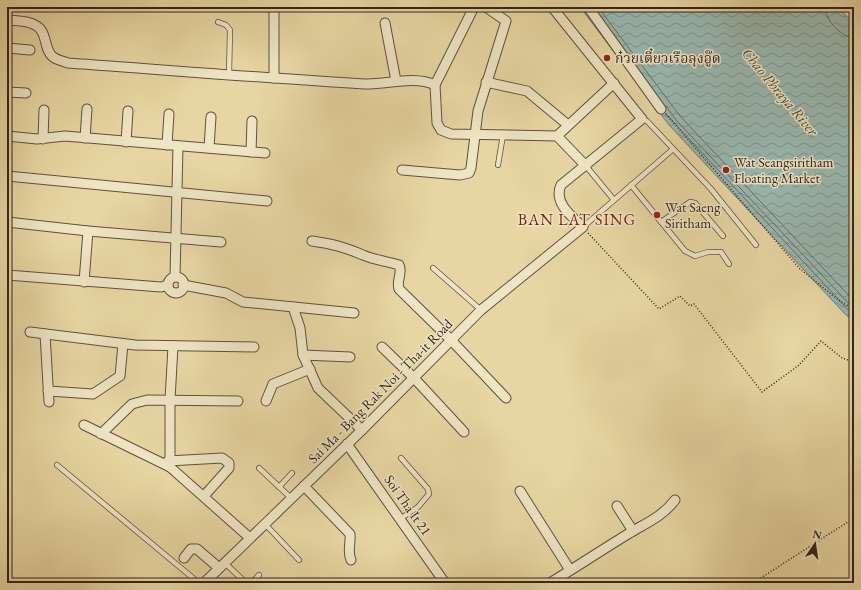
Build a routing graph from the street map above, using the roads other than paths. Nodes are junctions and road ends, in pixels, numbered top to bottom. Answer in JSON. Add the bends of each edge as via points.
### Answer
{"nodes":[{"id":1,"x":274,"y":7,"type":"edge"},
{"id":2,"x":474,"y":7,"type":"edge"},
{"id":3,"x":486,"y":7,"type":"edge"},
{"id":4,"x":552,"y":7,"type":"edge"},
{"id":5,"x":588,"y":7,"type":"edge"},
{"id":6,"x":7,"y":20,"type":"edge"},
{"id":7,"x":218,"y":22,"type":"dead end"},
{"id":8,"x":386,"y":23,"type":"dead end"},
{"id":9,"x":7,"y":48,"type":"edge"},
{"id":10,"x":30,"y":50,"type":"dead end"},
{"id":11,"x":229,"y":74,"type":"junction"},
{"id":12,"x":274,"y":78,"type":"junction"},
{"id":13,"x":396,"y":81,"type":"junction"},
{"id":14,"x":486,"y":82,"type":"junction"},
{"id":15,"x":614,"y":83,"type":"junction"},
{"id":16,"x":435,"y":85,"type":"junction"},
{"id":17,"x":7,"y":92,"type":"edge"},
{"id":18,"x":26,"y":93,"type":"dead end"},
{"id":19,"x":87,"y":109,"type":"dead end"},
{"id":20,"x":661,"y":109,"type":"road end"},
{"id":21,"x":44,"y":110,"type":"dead end"},
{"id":22,"x":128,"y":111,"type":"dead end"},
{"id":23,"x":170,"y":114,"type":"dead end"},
{"id":24,"x":211,"y":117,"type":"dead end"},
{"id":25,"x":642,"y":119,"type":"junction"},
{"id":26,"x":252,"y":122,"type":"dead end"},
{"id":27,"x":568,"y":125,"type":"junction"},
{"id":28,"x":475,"y":134,"type":"junction"},
{"id":29,"x":503,"y":134,"type":"junction"},
{"id":30,"x":7,"y":136,"type":"edge"},
{"id":31,"x":557,"y":136,"type":"junction"},
{"id":32,"x":85,"y":138,"type":"junction"},
{"id":33,"x":43,"y":139,"type":"junction"},
{"id":34,"x":126,"y":142,"type":"junction"},
{"id":35,"x":167,"y":145,"type":"junction"},
{"id":36,"x":178,"y":146,"type":"junction"},
{"id":37,"x":209,"y":148,"type":"junction"},
{"id":38,"x":672,"y":150,"type":"dead end"},
{"id":39,"x":250,"y":152,"type":"junction"},
{"id":40,"x":264,"y":153,"type":"dead end"},
{"id":41,"x":498,"y":165,"type":"dead end"},
{"id":42,"x":586,"y":166,"type":"junction"},
{"id":43,"x":402,"y":170,"type":"dead end"},
{"id":44,"x":7,"y":176,"type":"edge"},
{"id":45,"x":631,"y":185,"type":"junction"},
{"id":46,"x":177,"y":194,"type":"junction"},
{"id":47,"x":614,"y":200,"type":"junction"},
{"id":48,"x":267,"y":201,"type":"dead end"},
{"id":49,"x":7,"y":222,"type":"edge"},
{"id":50,"x":661,"y":222,"type":"junction"},
{"id":51,"x":583,"y":227,"type":"junction"},
{"id":52,"x":88,"y":231,"type":"junction"},
{"id":53,"x":723,"y":236,"type":"dead end"},
{"id":54,"x":176,"y":238,"type":"junction"},
{"id":55,"x":221,"y":242,"type":"dead end"},
{"id":56,"x":312,"y":242,"type":"dead end"},
{"id":57,"x":756,"y":245,"type":"dead end"},
{"id":58,"x":729,"y":264,"type":"dead end"},
{"id":59,"x":433,"y":268,"type":"dead end"},
{"id":60,"x":7,"y":275,"type":"edge"},
{"id":61,"x":176,"y":277,"type":"junction"},
{"id":62,"x":84,"y":282,"type":"junction"},
{"id":63,"x":168,"y":285,"type":"junction"},
{"id":64,"x":183,"y":285,"type":"junction"},
{"id":65,"x":294,"y":307,"type":"junction"},
{"id":66,"x":481,"y":310,"type":"junction"},
{"id":67,"x":354,"y":313,"type":"dead end"},
{"id":68,"x":30,"y":332,"type":"dead end"},
{"id":69,"x":45,"y":334,"type":"junction"},
{"id":70,"x":451,"y":340,"type":"junction"},
{"id":71,"x":123,"y":344,"type":"junction"},
{"id":72,"x":173,"y":346,"type":"junction"},
{"id":73,"x":382,"y":347,"type":"dead end"},
{"id":74,"x":254,"y":348,"type":"dead end"},
{"id":75,"x":303,"y":355,"type":"junction"},
{"id":76,"x":350,"y":357,"type":"dead end"},
{"id":77,"x":310,"y":369,"type":"junction"},
{"id":78,"x":414,"y":378,"type":"junction"},
{"id":79,"x":48,"y":391,"type":"junction"},
{"id":80,"x":506,"y":398,"type":"dead end"},
{"id":81,"x":170,"y":400,"type":"junction"},
{"id":82,"x":238,"y":401,"type":"dead end"},
{"id":83,"x":266,"y":401,"type":"dead end"},
{"id":84,"x":49,"y":402,"type":"dead end"},
{"id":85,"x":84,"y":425,"type":"dead end"},
{"id":86,"x":362,"y":430,"type":"junction"},
{"id":87,"x":464,"y":432,"type":"dead end"},
{"id":88,"x":101,"y":434,"type":"junction"},
{"id":89,"x":347,"y":444,"type":"junction"},
{"id":90,"x":401,"y":458,"type":"dead end"},
{"id":91,"x":169,"y":464,"type":"junction"},
{"id":92,"x":57,"y":465,"type":"dead end"},
{"id":93,"x":259,"y":468,"type":"dead end"},
{"id":94,"x":292,"y":473,"type":"dead end"},
{"id":95,"x":304,"y":486,"type":"junction"},
{"id":96,"x":279,"y":487,"type":"junction"},
{"id":97,"x":520,"y":492,"type":"dead end"},
{"id":98,"x":204,"y":496,"type":"junction"},
{"id":99,"x":291,"y":498,"type":"junction"},
{"id":100,"x":675,"y":500,"type":"dead end"},
{"id":101,"x":617,"y":506,"type":"dead end"},
{"id":102,"x":400,"y":519,"type":"junction"},
{"id":103,"x":265,"y":524,"type":"junction"},
{"id":104,"x":633,"y":531,"type":"junction"},
{"id":105,"x":250,"y":538,"type":"junction"},
{"id":106,"x":184,"y":558,"type":"dead end"},
{"id":107,"x":299,"y":560,"type":"dead end"},
{"id":108,"x":351,"y":560,"type":"dead end"},
{"id":109,"x":222,"y":566,"type":"junction"},
{"id":110,"x":570,"y":570,"type":"junction"},
{"id":111,"x":259,"y":575,"type":"dead end"},
{"id":112,"x":199,"y":583,"type":"edge"},
{"id":113,"x":204,"y":583,"type":"edge"},
{"id":114,"x":246,"y":583,"type":"edge"},
{"id":115,"x":252,"y":583,"type":"edge"},
{"id":116,"x":445,"y":583,"type":"edge"},
{"id":117,"x":550,"y":583,"type":"edge"}],
"edges":[{"from":1,"to":12,"type":"street"},
{"from":2,"to":16,"type":"street"},
{"from":3,"to":14,"type":"street","via":[[506,21]]},
{"from":4,"to":15,"type":"street"},
{"from":5,"to":20,"type":"street"},
{"from":6,"to":11,"type":"street","via":[[36,25],[42,31],[50,53],[68,63]]},
{"from":7,"to":11,"type":"lane","via":[[230,30]]},
{"from":8,"to":13,"type":"street"},
{"from":9,"to":10,"type":"street"},
{"from":11,"to":12,"type":"street"},
{"from":12,"to":13,"type":"street","via":[[379,85]]},
{"from":13,"to":16,"type":"street","via":[[428,82]]},
{"from":14,"to":27,"type":"street","via":[[532,94]]},
{"from":14,"to":28,"type":"street"},
{"from":15,"to":25,"type":"street"},
{"from":15,"to":27,"type":"street"},
{"from":16,"to":28,"type":"street","via":[[437,122],[441,130],[451,134]]},
{"from":17,"to":18,"type":"street"},
{"from":19,"to":32,"type":"street"},
{"from":21,"to":33,"type":"street"},
{"from":22,"to":34,"type":"street"},
{"from":23,"to":35,"type":"street"},
{"from":24,"to":37,"type":"street"},
{"from":25,"to":42,"type":"street"},
{"from":25,"to":57,"type":"lane","via":[[647,121],[711,189]]},
{"from":26,"to":39,"type":"street"},
{"from":27,"to":31,"type":"street"},
{"from":28,"to":29,"type":"street"},
{"from":28,"to":43,"type":"street","via":[[469,173],[460,175]]},
{"from":29,"to":31,"type":"street"},
{"from":29,"to":41,"type":"lane"},
{"from":30,"to":33,"type":"street"},
{"from":31,"to":42,"type":"street"},
{"from":32,"to":33,"type":"street","via":[[64,136]]},
{"from":32,"to":34,"type":"street"},
{"from":34,"to":35,"type":"street"},
{"from":35,"to":36,"type":"street"},
{"from":36,"to":37,"type":"street"},
{"from":36,"to":46,"type":"street"},
{"from":37,"to":39,"type":"street"},
{"from":38,"to":45,"type":"lane"},
{"from":39,"to":40,"type":"street"},
{"from":42,"to":47,"type":"lane"},
{"from":42,"to":51,"type":"street","via":[[561,185],[558,192],[559,200]]},
{"from":44,"to":46,"type":"street"},
{"from":45,"to":47,"type":"lane"},
{"from":45,"to":50,"type":"lane"},
{"from":46,"to":48,"type":"street"},
{"from":46,"to":54,"type":"street"},
{"from":47,"to":51,"type":"lane"},
{"from":49,"to":52,"type":"street"},
{"from":50,"to":53,"type":"lane","via":[[690,202],[695,203]]},
{"from":50,"to":58,"type":"lane","via":[[691,255],[721,252]]},
{"from":51,"to":66,"type":"street","name":"Sai Ma - Bang Rak Noi - Tha-it Road"},
{"from":52,"to":54,"type":"street"},
{"from":52,"to":62,"type":"street"},
{"from":54,"to":55,"type":"street"},
{"from":54,"to":61,"type":"street"},
{"from":56,"to":70,"type":"street","via":[[338,245],[399,265],[399,289]]},
{"from":59,"to":66,"type":"lane"},
{"from":60,"to":62,"type":"street"},
{"from":61,"to":63,"type":"street","via":[[170,280]]},
{"from":61,"to":64,"type":"street"},
{"from":62,"to":63,"type":"street","via":[[161,287]]},
{"from":63,"to":64,"type":"street","via":[[170,290],[176,292],[180,291]]},
{"from":64,"to":65,"type":"street","via":[[226,293],[243,302]]},
{"from":65,"to":67,"type":"street"},
{"from":65,"to":75,"type":"street","via":[[300,328]]},
{"from":66,"to":70,"type":"street","name":"Sai Ma - Bang Rak Noi - Tha-it Road"},
{"from":68,"to":69,"type":"street"},
{"from":69,"to":71,"type":"street"},
{"from":69,"to":79,"type":"street"},
{"from":70,"to":78,"type":"street","name":"Sai Ma - Bang Rak Noi - Tha-it Road"},
{"from":70,"to":80,"type":"street"},
{"from":71,"to":72,"type":"street"},
{"from":71,"to":79,"type":"street","via":[[120,376],[93,394]]},
{"from":72,"to":74,"type":"street"},
{"from":72,"to":81,"type":"street"},
{"from":73,"to":78,"type":"street"},
{"from":75,"to":76,"type":"street"},
{"from":75,"to":77,"type":"street"},
{"from":77,"to":83,"type":"street","via":[[273,384]]},
{"from":77,"to":86,"type":"street","via":[[318,388]]},
{"from":78,"to":86,"type":"street","name":"Sai Ma - Bang Rak Noi - Tha-it Road"},
{"from":78,"to":87,"type":"street"},
{"from":79,"to":84,"type":"street"},
{"from":81,"to":82,"type":"street"},
{"from":81,"to":88,"type":"street","via":[[138,401]]},
{"from":81,"to":91,"type":"street"},
{"from":85,"to":88,"type":"street"},
{"from":86,"to":89,"type":"street","name":"Sai Ma - Bang Rak Noi - Tha-it Road"},
{"from":88,"to":91,"type":"street"},
{"from":89,"to":95,"type":"street","name":"Sai Ma - Bang Rak Noi - Tha-it Road"},
{"from":89,"to":102,"type":"street","name":"Soi Tha It 21"},
{"from":90,"to":102,"type":"lane","via":[[428,489],[429,494],[418,507]]},
{"from":91,"to":98,"type":"street"},
{"from":91,"to":98,"type":"street","via":[[191,458],[222,458],[229,463],[229,468]]},
{"from":92,"to":112,"type":"lane"},
{"from":93,"to":96,"type":"lane"},
{"from":94,"to":96,"type":"lane"},
{"from":95,"to":99,"type":"street","name":"Sai Ma - Bang Rak Noi - Tha-it Road"},
{"from":95,"to":108,"type":"street","via":[[350,534],[348,554]]},
{"from":96,"to":99,"type":"lane"},
{"from":97,"to":110,"type":"street"},
{"from":98,"to":105,"type":"street"},
{"from":99,"to":103,"type":"street","name":"Sai Ma - Bang Rak Noi - Tha-it Road"},
{"from":100,"to":104,"type":"street","via":[[656,519]]},
{"from":101,"to":104,"type":"street"},
{"from":102,"to":116,"type":"street","name":"Soi Tha It 21"},
{"from":103,"to":105,"type":"street","name":"Sai Ma - Bang Rak Noi - Tha-it Road"},
{"from":103,"to":107,"type":"lane"},
{"from":104,"to":110,"type":"street"},
{"from":105,"to":109,"type":"street","name":"Sai Ma - Bang Rak Noi - Tha-it Road"},
{"from":106,"to":109,"type":"street","via":[[191,549],[197,549]]},
{"from":109,"to":113,"type":"street","name":"Sai Ma - Bang Rak Noi - Tha-it Road"},
{"from":109,"to":114,"type":"lane"},
{"from":110,"to":117,"type":"street"},
{"from":111,"to":115,"type":"lane"}]}
